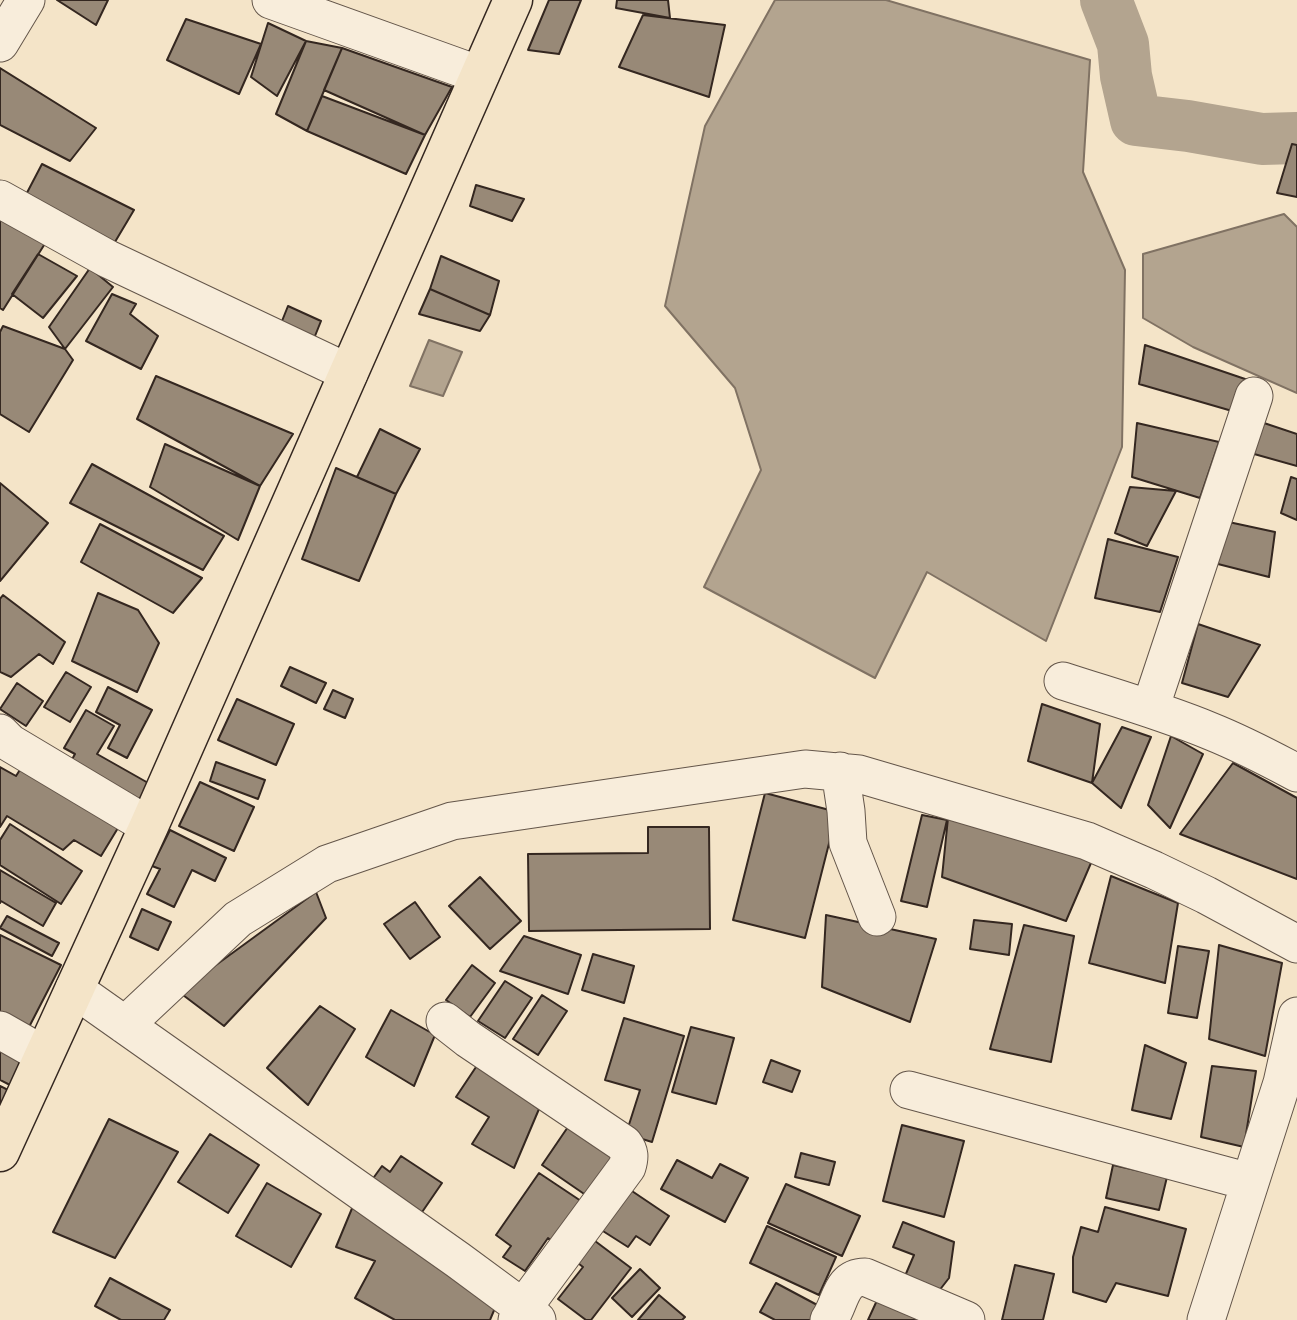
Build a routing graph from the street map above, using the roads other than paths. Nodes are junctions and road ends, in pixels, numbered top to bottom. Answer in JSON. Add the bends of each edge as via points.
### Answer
{"nodes":[{"id":1,"x":26,"y":0,"type":"edge"},
{"id":2,"x":271,"y":0,"type":"edge"},
{"id":3,"x":513,"y":0,"type":"edge"},
{"id":4,"x":0,"y":43,"type":"edge"},
{"id":5,"x":480,"y":75,"type":"junction"},
{"id":6,"x":0,"y":199,"type":"edge"},
{"id":7,"x":349,"y":373,"type":"junction"},
{"id":8,"x":1254,"y":396,"type":"dead end"},
{"id":9,"x":1063,"y":681,"type":"dead end"},
{"id":10,"x":1150,"y":709,"type":"junction"},
{"id":11,"x":0,"y":733,"type":"edge"},
{"id":12,"x":840,"y":771,"type":"junction"},
{"id":13,"x":1297,"y":773,"type":"edge"},
{"id":14,"x":149,"y":826,"type":"junction"},
{"id":15,"x":877,"y":917,"type":"dead end"},
{"id":16,"x":1297,"y":944,"type":"edge"},
{"id":17,"x":75,"y":989,"type":"junction"},
{"id":18,"x":1297,"y":1016,"type":"edge"},
{"id":19,"x":445,"y":1021,"type":"dead end"},
{"id":20,"x":125,"y":1025,"type":"junction"},
{"id":21,"x":0,"y":1030,"type":"edge"},
{"id":22,"x":44,"y":1055,"type":"junction"},
{"id":23,"x":909,"y":1090,"type":"dead end"},
{"id":24,"x":0,"y":1152,"type":"edge"},
{"id":25,"x":1250,"y":1182,"type":"junction"},
{"id":26,"x":526,"y":1316,"type":"edge"},
{"id":27,"x":829,"y":1320,"type":"edge"},
{"id":28,"x":966,"y":1320,"type":"edge"},
{"id":29,"x":1206,"y":1320,"type":"edge"}],
"edges":[{"from":1,"to":4,"type":"street"},
{"from":2,"to":5,"type":"street"},
{"from":3,"to":5,"type":"highway"},
{"from":5,"to":7,"type":"highway"},
{"from":6,"to":7,"type":"street","via":[[108,259]]},
{"from":7,"to":14,"type":"highway"},
{"from":8,"to":10,"type":"street"},
{"from":9,"to":10,"type":"street"},
{"from":10,"to":13,"type":"street","via":[[1233,741]]},
{"from":11,"to":14,"type":"street"},
{"from":12,"to":15,"type":"street","via":[[848,843]]},
{"from":12,"to":16,"type":"street","via":[[1087,841],[1196,890]]},
{"from":12,"to":20,"type":"street","via":[[805,769],[452,821],[327,864],[238,919]]},
{"from":14,"to":17,"type":"highway"},
{"from":17,"to":20,"type":"street"},
{"from":17,"to":22,"type":"highway"},
{"from":18,"to":25,"type":"street","via":[[1282,1083]]},
{"from":19,"to":26,"type":"street","via":[[628,1150],[628,1167]]},
{"from":20,"to":26,"type":"street"},
{"from":21,"to":22,"type":"street"},
{"from":22,"to":24,"type":"highway"},
{"from":23,"to":25,"type":"street"},
{"from":25,"to":29,"type":"street"},
{"from":27,"to":28,"type":"street","via":[[845,1286],[857,1277]]}]}
